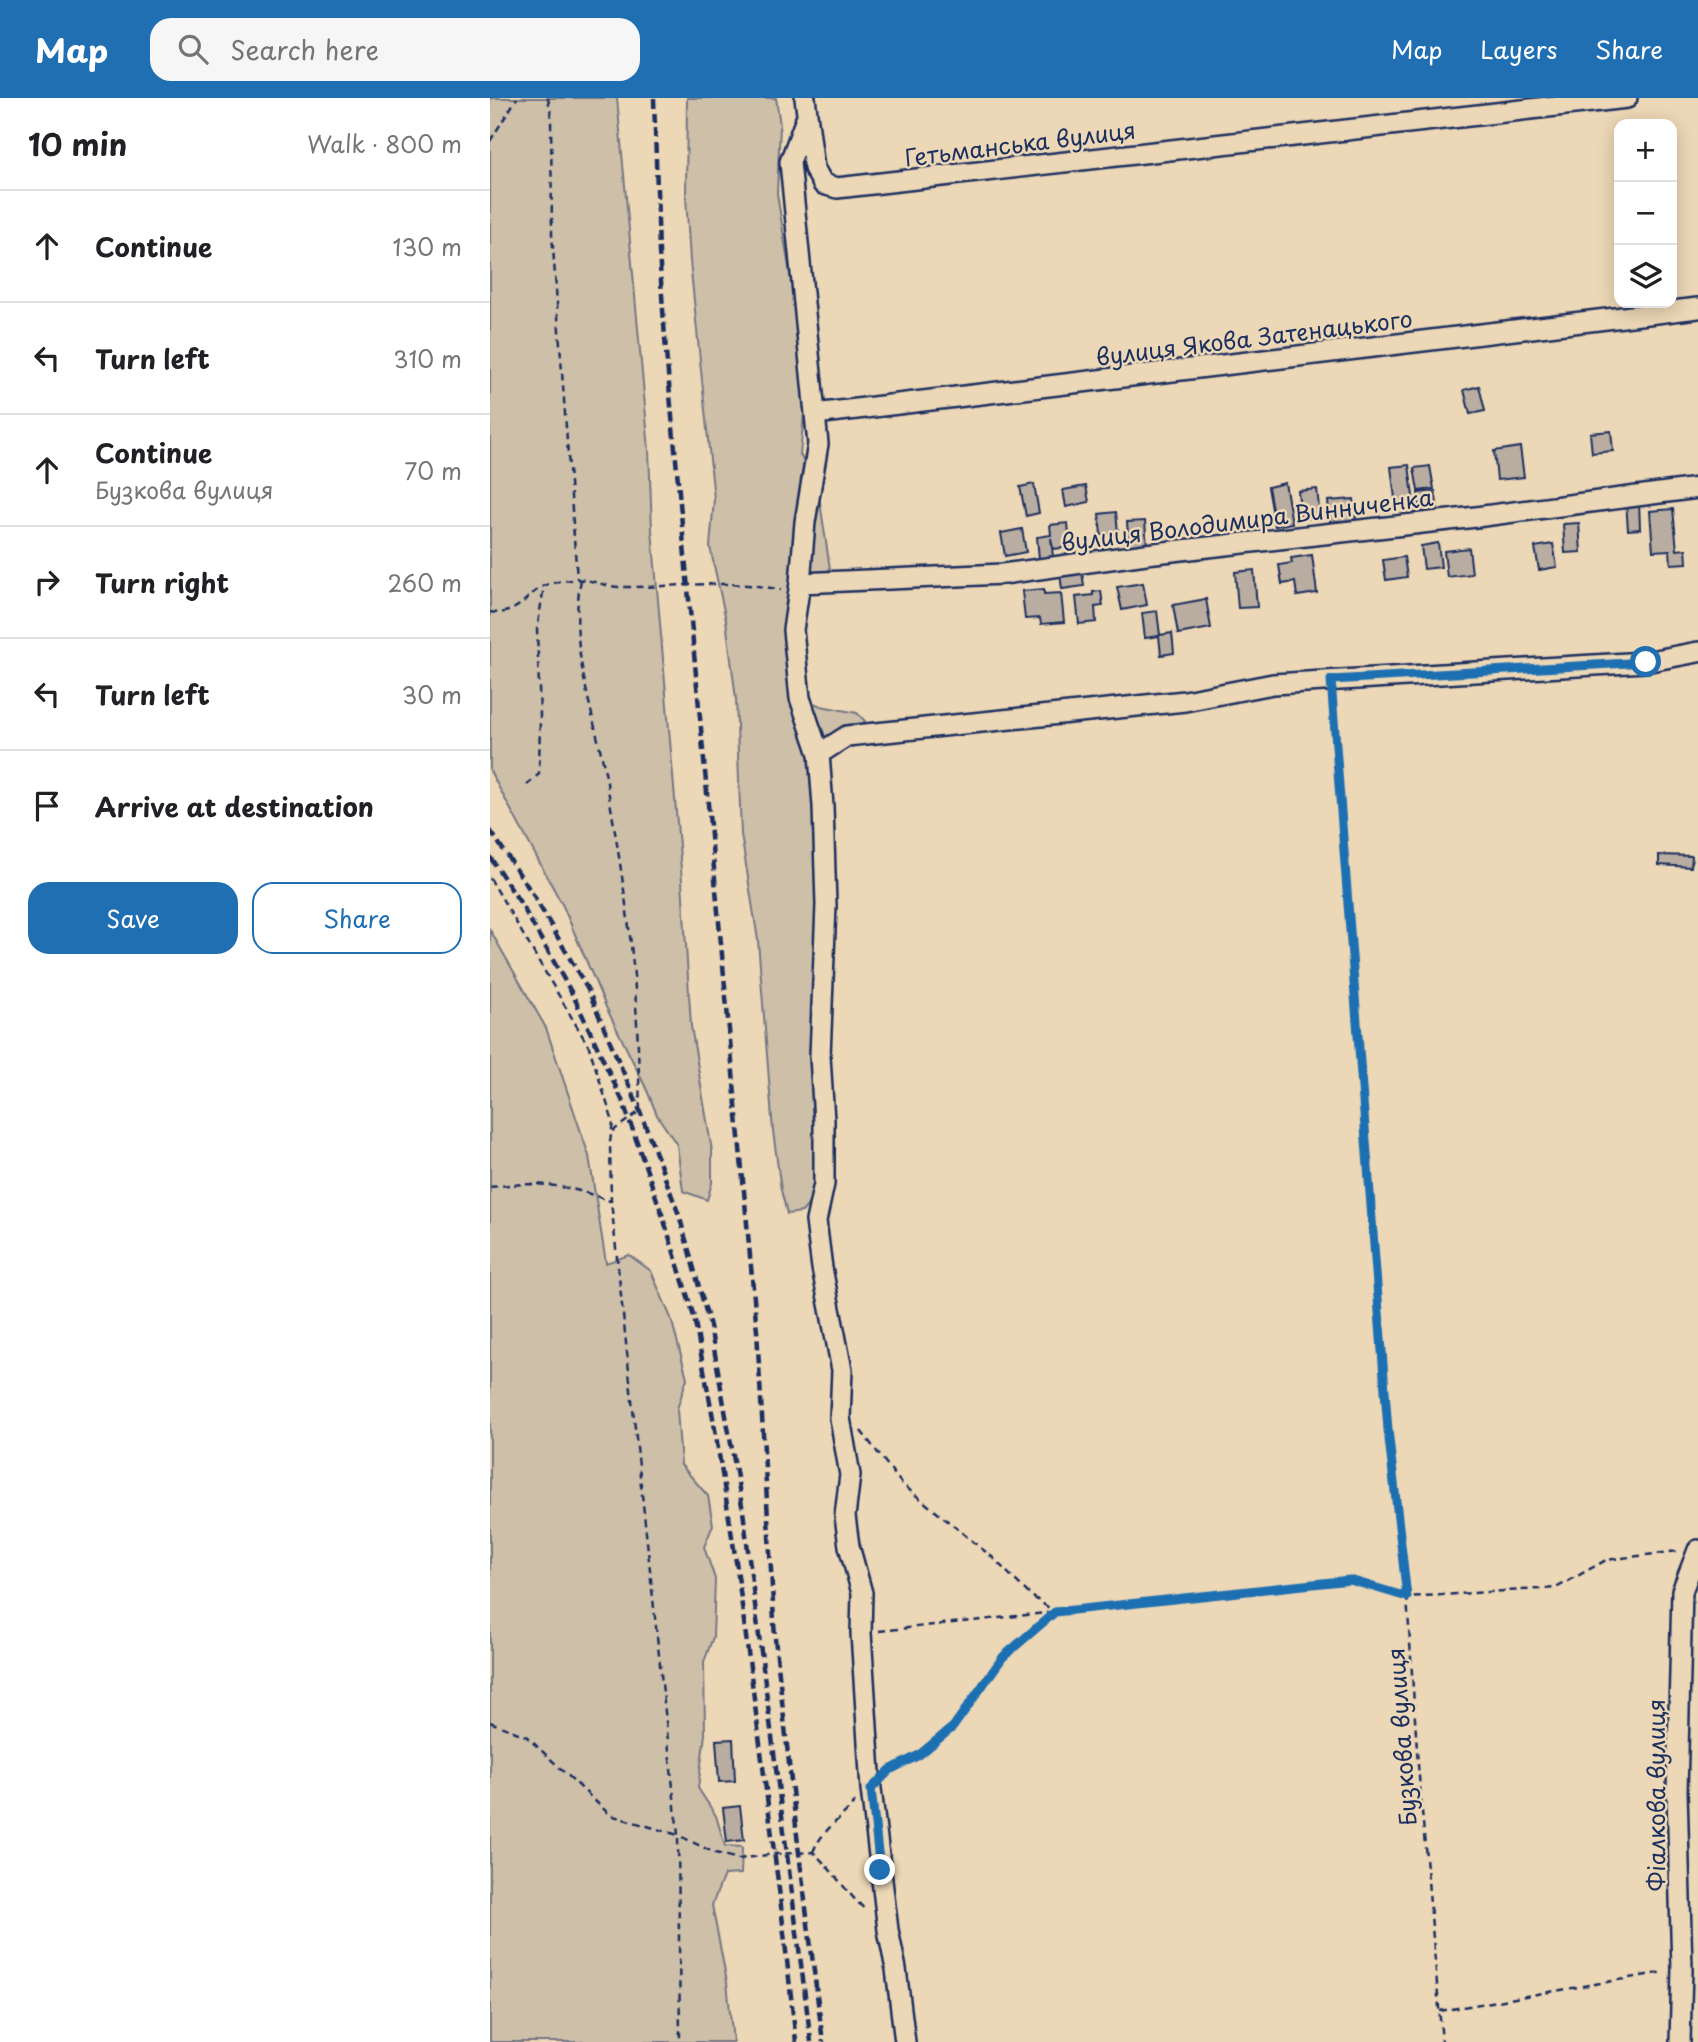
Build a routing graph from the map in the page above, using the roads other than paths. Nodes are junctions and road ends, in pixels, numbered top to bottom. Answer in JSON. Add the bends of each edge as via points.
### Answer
{"nodes":[{"id":1,"x":1627,"y":98,"type":"edge"},
{"id":2,"x":806,"y":107,"type":"edge"},
{"id":3,"x":1698,"y":308,"type":"edge"},
{"id":4,"x":815,"y":414,"type":"junction"},
{"id":5,"x":1698,"y":488,"type":"edge"},
{"id":6,"x":799,"y":589,"type":"junction"},
{"id":7,"x":1698,"y":652,"type":"edge"},
{"id":8,"x":819,"y":754,"type":"junction"},
{"id":9,"x":1691,"y":1550,"type":"edge"},
{"id":10,"x":905,"y":2042,"type":"edge"},
{"id":11,"x":1681,"y":2042,"type":"edge"}],
"edges":[{"from":1,"to":2,"type":"street","name":"Гетьманська вулиця","via":[[837,188],[823,184],[814,168]]},
{"from":2,"to":4,"type":"street","via":[[790,162]]},
{"from":3,"to":4,"type":"street","name":"вулиця Якова Затенацького"},
{"from":4,"to":6,"type":"street","via":[[818,444]]},
{"from":5,"to":6,"type":"street","name":"вулиця Володимира Винниченка","via":[[1003,574]]},
{"from":6,"to":8,"type":"street","via":[[793,630],[800,698]]},
{"from":7,"to":8,"type":"street","via":[[1646,662],[1273,684],[1185,701],[847,736]]},
{"from":8,"to":10,"type":"street","via":[[826,905],[820,1056],[824,1184],[816,1221],[842,1370],[839,1418],[850,1475],[845,1516],[862,1593],[871,1789]]},
{"from":9,"to":11,"type":"street","name":"Фіалкова вулиця","via":[[1682,1591],[1677,1792]]}]}
